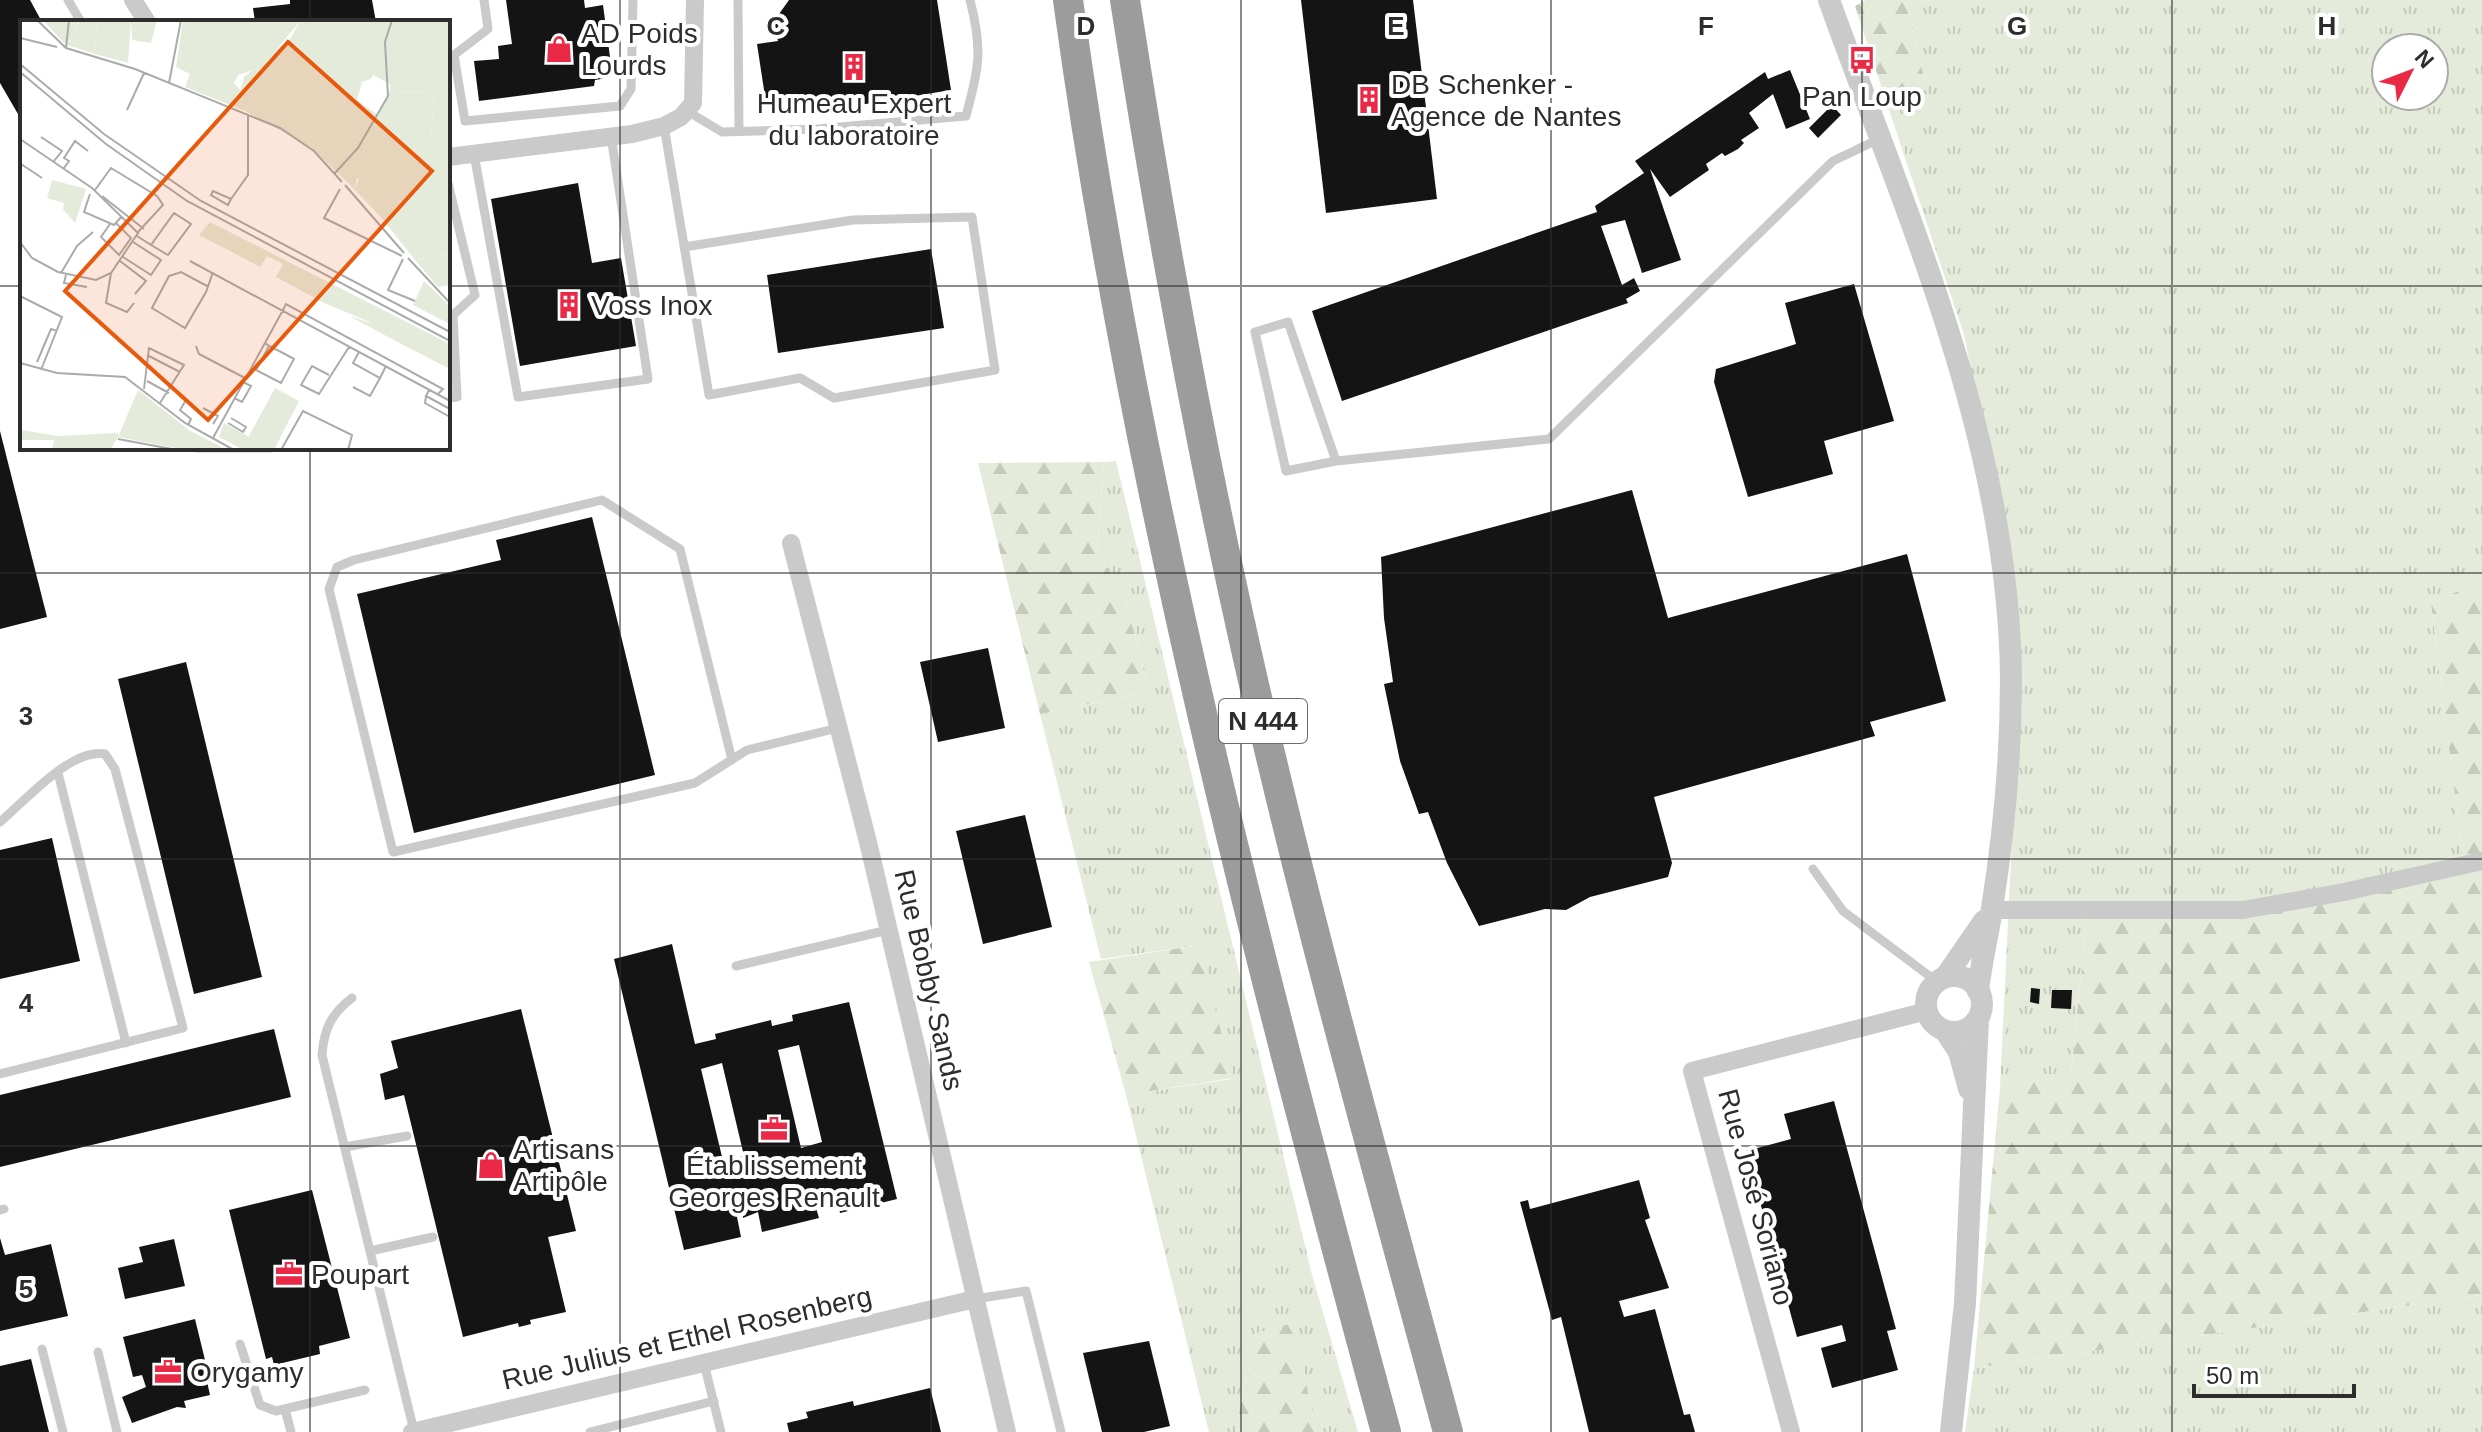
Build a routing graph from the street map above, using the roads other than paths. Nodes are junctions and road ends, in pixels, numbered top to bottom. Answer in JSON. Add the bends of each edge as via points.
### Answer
{"nodes":[{"id":1,"x":68,"y":0,"type":"edge"},
{"id":2,"x":133,"y":0,"type":"edge"},
{"id":3,"x":484,"y":0,"type":"edge"},
{"id":4,"x":633,"y":0,"type":"edge"},
{"id":5,"x":695,"y":0,"type":"edge"},
{"id":6,"x":738,"y":0,"type":"edge"},
{"id":7,"x":970,"y":0,"type":"edge"},
{"id":8,"x":1068,"y":0,"type":"edge"},
{"id":9,"x":1125,"y":0,"type":"edge"},
{"id":10,"x":1829,"y":0,"type":"edge"},
{"id":11,"x":80,"y":20,"type":"edge"},
{"id":12,"x":146,"y":20,"type":"edge"},
{"id":13,"x":687,"y":111,"type":"junction"},
{"id":14,"x":664,"y":126,"type":"junction"},
{"id":15,"x":739,"y":131,"type":"junction"},
{"id":16,"x":611,"y":136,"type":"junction"},
{"id":17,"x":1882,"y":137,"type":"junction"},
{"id":18,"x":474,"y":154,"type":"junction"},
{"id":19,"x":450,"y":157,"type":"edge"},
{"id":20,"x":450,"y":191,"type":"edge"},
{"id":21,"x":684,"y":247,"type":"junction"},
{"id":22,"x":450,"y":398,"type":"edge"},
{"id":23,"x":1336,"y":461,"type":"junction"},
{"id":24,"x":791,"y":543,"type":"dead end"},
{"id":25,"x":838,"y":728,"type":"junction"},
{"id":26,"x":732,"y":760,"type":"junction"},
{"id":27,"x":58,"y":773,"type":"junction"},
{"id":28,"x":0,"y":822,"type":"edge"},
{"id":29,"x":2482,"y":861,"type":"edge"},
{"id":30,"x":1813,"y":869,"type":"dead end"},
{"id":31,"x":1992,"y":910,"type":"junction"},
{"id":32,"x":888,"y":930,"type":"junction"},
{"id":33,"x":736,"y":966,"type":"dead end"},
{"id":34,"x":1941,"y":979,"type":"junction"},
{"id":35,"x":1978,"y":991,"type":"junction"},
{"id":36,"x":352,"y":998,"type":"dead end"},
{"id":37,"x":1927,"y":1011,"type":"junction"},
{"id":38,"x":1978,"y":1019,"type":"junction"},
{"id":39,"x":1946,"y":1032,"type":"junction"},
{"id":40,"x":126,"y":1043,"type":"junction"},
{"id":41,"x":0,"y":1074,"type":"edge"},
{"id":42,"x":1975,"y":1123,"type":"junction"},
{"id":43,"x":407,"y":1136,"type":"dead end"},
{"id":44,"x":345,"y":1147,"type":"junction"},
{"id":45,"x":433,"y":1237,"type":"dead end"},
{"id":46,"x":370,"y":1251,"type":"junction"},
{"id":47,"x":975,"y":1299,"type":"junction"},
{"id":48,"x":240,"y":1344,"type":"dead end"},
{"id":49,"x":42,"y":1349,"type":"dead end"},
{"id":50,"x":98,"y":1352,"type":"dead end"},
{"id":51,"x":704,"y":1363,"type":"junction"},
{"id":52,"x":365,"y":1390,"type":"dead end"},
{"id":53,"x":714,"y":1401,"type":"junction"},
{"id":54,"x":285,"y":1409,"type":"junction"},
{"id":55,"x":63,"y":1432,"type":"edge"},
{"id":56,"x":117,"y":1432,"type":"edge"},
{"id":57,"x":291,"y":1432,"type":"edge"},
{"id":58,"x":413,"y":1432,"type":"edge"},
{"id":59,"x":590,"y":1432,"type":"edge"},
{"id":60,"x":721,"y":1432,"type":"edge"},
{"id":61,"x":1007,"y":1432,"type":"edge"},
{"id":62,"x":1061,"y":1432,"type":"edge"},
{"id":63,"x":1386,"y":1432,"type":"edge"},
{"id":64,"x":1448,"y":1432,"type":"edge"},
{"id":65,"x":1791,"y":1432,"type":"edge"},
{"id":66,"x":1951,"y":1432,"type":"edge"}],
"edges":[{"from":1,"to":11,"type":"lane"},
{"from":2,"to":12,"type":"street"},
{"from":3,"to":4,"type":"lane","via":[[488,29],[454,55],[465,121],[620,106],[631,89]]},
{"from":5,"to":13,"type":"street","via":[[693,103]]},
{"from":6,"to":15,"type":"lane"},
{"from":7,"to":15,"type":"lane","via":[[980,39],[966,116]]},
{"from":8,"to":63,"type":"highway","number":"N 444","via":[[1106,247],[1183,632],[1280,1035]]},
{"from":9,"to":64,"type":"highway","number":"N 444","via":[[1176,308],[1238,611],[1322,959]]},
{"from":10,"to":17,"type":"street"},
{"from":13,"to":14,"type":"street"},
{"from":13,"to":15,"type":"lane","via":[[722,132]]},
{"from":14,"to":16,"type":"street"},
{"from":14,"to":21,"type":"lane"},
{"from":16,"to":18,"type":"street"},
{"from":16,"to":18,"type":"lane","via":[[648,379],[518,397]]},
{"from":17,"to":23,"type":"lane","via":[[1833,161],[1549,439]]},
{"from":17,"to":31,"type":"street","via":[[1963,380],[2004,578],[2011,679],[2004,813]]},
{"from":18,"to":19,"type":"street"},
{"from":20,"to":22,"type":"lane","via":[[475,295],[453,315],[457,397]]},
{"from":21,"to":21,"type":"lane","via":[[709,395],[800,378],[834,398],[995,370],[972,217],[853,220]]},
{"from":23,"to":23,"type":"lane","via":[[1288,322],[1255,332],[1286,471]]},
{"from":24,"to":25,"type":"street","name":"Rue Bobby Sands"},
{"from":25,"to":26,"type":"lane","via":[[747,750]]},
{"from":25,"to":32,"type":"street","name":"Rue Bobby Sands"},
{"from":26,"to":26,"type":"lane","via":[[695,783],[393,852],[329,589],[337,567],[602,500],[680,549]]},
{"from":27,"to":28,"type":"lane"},
{"from":27,"to":40,"type":"lane"},
{"from":27,"to":40,"type":"lane","via":[[92,751],[105,754],[115,769],[183,1028]]},
{"from":29,"to":31,"type":"street","via":[[2243,910]]},
{"from":30,"to":34,"type":"lane","via":[[1843,911]]},
{"from":31,"to":34,"type":"street"},
{"from":31,"to":35,"type":"street"},
{"from":32,"to":33,"type":"lane"},
{"from":32,"to":47,"type":"street","name":"Rue Bobby Sands"},
{"from":34,"to":35,"type":"street","via":[[1965,979]]},
{"from":34,"to":37,"type":"street","via":[[1927,997]]},
{"from":35,"to":38,"type":"street"},
{"from":36,"to":44,"type":"lane","via":[[324,1030],[322,1055]]},
{"from":37,"to":39,"type":"street"},
{"from":37,"to":65,"type":"street","name":"Rue José Soriano","via":[[1692,1071]]},
{"from":38,"to":39,"type":"street","via":[[1964,1031]]},
{"from":38,"to":42,"type":"street"},
{"from":39,"to":42,"type":"street","via":[[1959,1052]]},
{"from":40,"to":41,"type":"lane"},
{"from":42,"to":66,"type":"street"},
{"from":43,"to":44,"type":"lane"},
{"from":44,"to":46,"type":"lane"},
{"from":45,"to":46,"type":"lane"},
{"from":46,"to":58,"type":"lane"},
{"from":47,"to":51,"type":"street","name":"Rue Julius et Ethel Rosenberg"},
{"from":47,"to":61,"type":"street","name":"Rue Bobby Sands"},
{"from":47,"to":62,"type":"lane","via":[[1026,1291]]},
{"from":48,"to":54,"type":"lane","via":[[260,1405]]},
{"from":49,"to":55,"type":"lane"},
{"from":50,"to":56,"type":"lane"},
{"from":51,"to":53,"type":"lane"},
{"from":51,"to":58,"type":"street","name":"Rue Julius et Ethel Rosenberg"},
{"from":52,"to":54,"type":"lane"},
{"from":53,"to":59,"type":"lane"},
{"from":53,"to":60,"type":"lane"},
{"from":54,"to":57,"type":"lane"}]}
